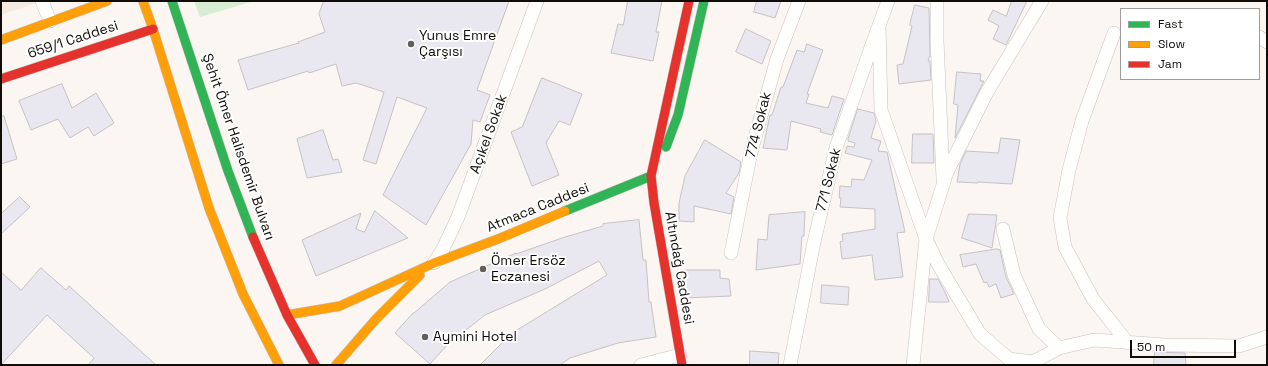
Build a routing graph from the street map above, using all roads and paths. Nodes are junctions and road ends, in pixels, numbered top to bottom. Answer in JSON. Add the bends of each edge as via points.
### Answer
{"nodes":[{"id":1,"x":42,"y":1,"type":"edge"},
{"id":2,"x":107,"y":1,"type":"edge"},
{"id":3,"x":143,"y":1,"type":"edge"},
{"id":4,"x":172,"y":1,"type":"edge"},
{"id":5,"x":537,"y":1,"type":"edge"},
{"id":6,"x":689,"y":1,"type":"edge"},
{"id":7,"x":704,"y":1,"type":"edge"},
{"id":8,"x":799,"y":1,"type":"edge"},
{"id":9,"x":888,"y":1,"type":"edge"},
{"id":10,"x":937,"y":1,"type":"edge"},
{"id":11,"x":1042,"y":1,"type":"edge"},
{"id":12,"x":50,"y":21,"type":"junction"},
{"id":13,"x":879,"y":25,"type":"junction"},
{"id":14,"x":153,"y":28,"type":"junction"},
{"id":15,"x":1114,"y":33,"type":"dead end"},
{"id":16,"x":1,"y":40,"type":"edge"},
{"id":17,"x":1,"y":79,"type":"edge"},
{"id":18,"x":651,"y":176,"type":"junction"},
{"id":19,"x":943,"y":185,"type":"junction"},
{"id":20,"x":1003,"y":229,"type":"dead end"},
{"id":21,"x":926,"y":239,"type":"junction"},
{"id":22,"x":731,"y":253,"type":"dead end"},
{"id":23,"x":434,"y":263,"type":"junction"},
{"id":24,"x":287,"y":315,"type":"junction"},
{"id":25,"x":1267,"y":337,"type":"edge"},
{"id":26,"x":1127,"y":342,"type":"junction"},
{"id":27,"x":1059,"y":348,"type":"junction"},
{"id":28,"x":681,"y":360,"type":"edge"},
{"id":29,"x":280,"y":365,"type":"edge"},
{"id":30,"x":315,"y":365,"type":"edge"},
{"id":31,"x":336,"y":365,"type":"edge"},
{"id":32,"x":641,"y":365,"type":"edge"},
{"id":33,"x":790,"y":365,"type":"edge"},
{"id":34,"x":913,"y":365,"type":"edge"}],
"edges":[{"from":1,"to":12,"type":"street"},
{"from":2,"to":12,"type":"main road","name":"659/1 Caddesi"},
{"from":3,"to":14,"type":"main road"},
{"from":4,"to":24,"type":"main road","name":"Şehit Ömer Halisdemir Bulvarı","via":[[231,178],[252,235]]},
{"from":5,"to":23,"type":"street","name":"Açıkel Sokak","via":[[458,217]]},
{"from":6,"to":18,"type":"main road","name":"Altındağ Caddesi"},
{"from":7,"to":18,"type":"main road","via":[[672,132]]},
{"from":8,"to":22,"type":"street","name":"774 Sokak","via":[[776,59],[757,130]]},
{"from":9,"to":13,"type":"street","name":"771 Sokak"},
{"from":10,"to":19,"type":"street","via":[[936,40]]},
{"from":11,"to":19,"type":"street","via":[[987,92]]},
{"from":12,"to":16,"type":"main road","name":"659/1 Caddesi"},
{"from":13,"to":21,"type":"street","via":[[881,110]]},
{"from":13,"to":33,"type":"street","name":"771 Sokak","via":[[836,148],[814,242]]},
{"from":14,"to":17,"type":"main road","name":"659/1 Caddesi"},
{"from":14,"to":29,"type":"main road","via":[[209,208],[243,294]]},
{"from":15,"to":26,"type":"street","via":[[1082,120],[1068,170],[1060,218],[1065,247],[1093,299]]},
{"from":18,"to":23,"type":"main road","name":"Atmaca Caddesi"},
{"from":18,"to":28,"type":"main road","name":"Altındağ Caddesi"},
{"from":19,"to":21,"type":"street"},
{"from":20,"to":27,"type":"street","via":[[1020,289],[1039,329]]},
{"from":21,"to":27,"type":"street","via":[[980,334],[1009,359],[1033,362]]},
{"from":21,"to":34,"type":"street"},
{"from":23,"to":24,"type":"main road","name":"Atmaca Caddesi","via":[[340,306]]},
{"from":23,"to":31,"type":"main road","name":"Atmaca Caddesi","via":[[376,319]]},
{"from":24,"to":30,"type":"main road","name":"Şehit Ömer Halisdemir Bulvarı"},
{"from":25,"to":26,"type":"street","via":[[1240,346]]},
{"from":26,"to":27,"type":"street","via":[[1094,340]]},
{"from":28,"to":32,"type":"street"}]}
